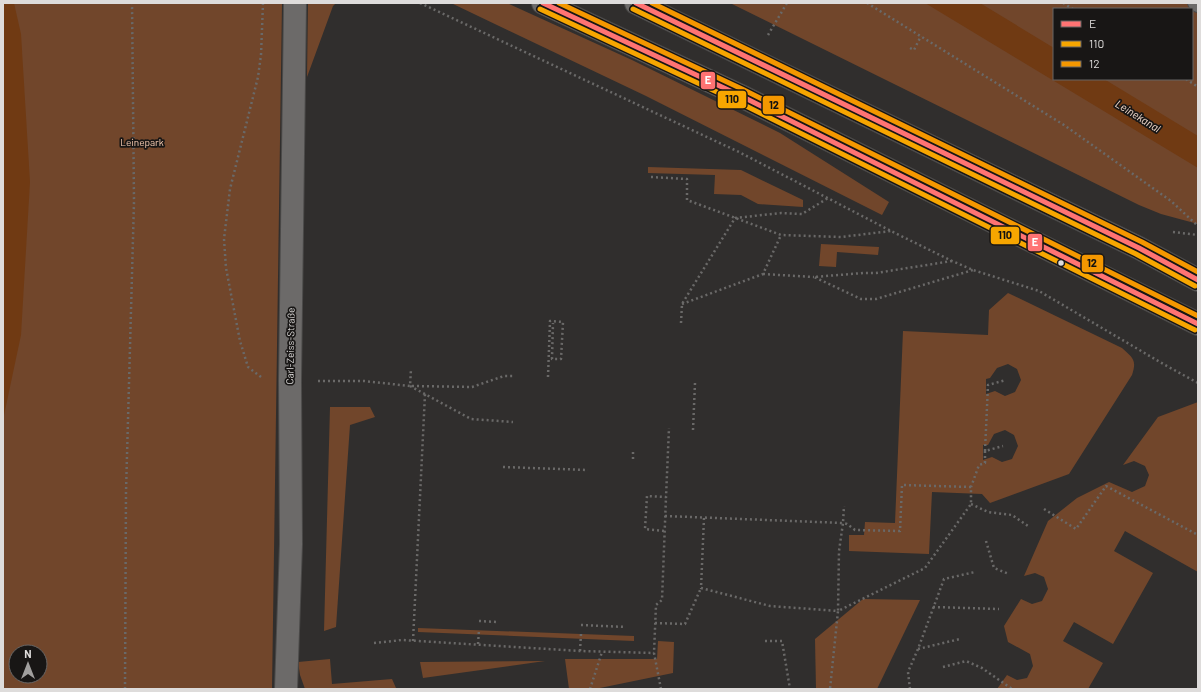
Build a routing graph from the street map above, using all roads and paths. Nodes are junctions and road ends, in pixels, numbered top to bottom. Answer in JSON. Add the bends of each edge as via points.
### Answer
{"nodes":[{"id":1,"x":132,"y":3,"type":"edge"},
{"id":2,"x":263,"y":3,"type":"edge"},
{"id":3,"x":295,"y":3,"type":"edge"},
{"id":4,"x":420,"y":3,"type":"edge"},
{"id":5,"x":543,"y":3,"type":"edge"},
{"id":6,"x":636,"y":3,"type":"edge"},
{"id":7,"x":787,"y":3,"type":"edge"},
{"id":8,"x":867,"y":3,"type":"edge"},
{"id":9,"x":1195,"y":3,"type":"edge"},
{"id":10,"x":1198,"y":5,"type":"edge"},
{"id":11,"x":921,"y":36,"type":"junction"},
{"id":12,"x":766,"y":37,"type":"dead end"},
{"id":13,"x":910,"y":48,"type":"dead end"},
{"id":14,"x":1188,"y":80,"type":"edge"},
{"id":15,"x":1198,"y":87,"type":"edge"},
{"id":16,"x":651,"y":177,"type":"dead end"},
{"id":17,"x":829,"y":198,"type":"junction"},
{"id":18,"x":735,"y":218,"type":"junction"},
{"id":19,"x":1198,"y":226,"type":"edge"},
{"id":20,"x":1169,"y":230,"type":"dead end"},
{"id":21,"x":891,"y":231,"type":"junction"},
{"id":22,"x":781,"y":235,"type":"junction"},
{"id":23,"x":1198,"y":235,"type":"edge"},
{"id":24,"x":952,"y":261,"type":"junction"},
{"id":25,"x":973,"y":270,"type":"junction"},
{"id":26,"x":763,"y":274,"type":"junction"},
{"id":27,"x":814,"y":277,"type":"junction"},
{"id":28,"x":1198,"y":280,"type":"edge"},
{"id":29,"x":682,"y":304,"type":"junction"},
{"id":30,"x":553,"y":323,"type":"dead end"},
{"id":31,"x":681,"y":323,"type":"dead end"},
{"id":32,"x":1198,"y":324,"type":"edge"},
{"id":33,"x":411,"y":368,"type":"dead end"},
{"id":34,"x":515,"y":376,"type":"dead end"},
{"id":35,"x":548,"y":377,"type":"dead end"},
{"id":36,"x":1006,"y":380,"type":"dead end"},
{"id":37,"x":350,"y":382,"type":"dead end"},
{"id":38,"x":695,"y":383,"type":"dead end"},
{"id":39,"x":1198,"y":383,"type":"edge"},
{"id":40,"x":410,"y":386,"type":"junction"},
{"id":41,"x":425,"y":394,"type":"junction"},
{"id":42,"x":290,"y":398,"type":"junction"},
{"id":43,"x":513,"y":422,"type":"dead end"},
{"id":44,"x":669,"y":428,"type":"dead end"},
{"id":45,"x":693,"y":430,"type":"dead end"},
{"id":46,"x":1003,"y":446,"type":"dead end"},
{"id":47,"x":633,"y":451,"type":"dead end"},
{"id":48,"x":985,"y":451,"type":"junction"},
{"id":49,"x":633,"y":459,"type":"dead end"},
{"id":50,"x":503,"y":467,"type":"dead end"},
{"id":51,"x":588,"y":470,"type":"dead end"},
{"id":52,"x":971,"y":487,"type":"junction"},
{"id":53,"x":666,"y":497,"type":"junction"},
{"id":54,"x":971,"y":504,"type":"junction"},
{"id":55,"x":844,"y":506,"type":"dead end"},
{"id":56,"x":1044,"y":509,"type":"dead end"},
{"id":57,"x":665,"y":516,"type":"junction"},
{"id":58,"x":704,"y":518,"type":"junction"},
{"id":59,"x":843,"y":523,"type":"junction"},
{"id":60,"x":1028,"y":526,"type":"dead end"},
{"id":61,"x":664,"y":530,"type":"junction"},
{"id":62,"x":1198,"y":535,"type":"edge"},
{"id":63,"x":986,"y":541,"type":"dead end"},
{"id":64,"x":975,"y":572,"type":"dead end"},
{"id":65,"x":1009,"y":574,"type":"dead end"},
{"id":66,"x":701,"y":588,"type":"junction"},
{"id":67,"x":933,"y":607,"type":"junction"},
{"id":68,"x":999,"y":609,"type":"dead end"},
{"id":69,"x":838,"y":611,"type":"junction"},
{"id":70,"x":479,"y":621,"type":"dead end"},
{"id":71,"x":497,"y":622,"type":"dead end"},
{"id":72,"x":655,"y":623,"type":"junction"},
{"id":73,"x":581,"y":625,"type":"dead end"},
{"id":74,"x":626,"y":627,"type":"dead end"},
{"id":75,"x":479,"y":630,"type":"dead end"},
{"id":76,"x":581,"y":634,"type":"dead end"},
{"id":77,"x":960,"y":639,"type":"dead end"},
{"id":78,"x":413,"y":641,"type":"junction"},
{"id":79,"x":765,"y":641,"type":"dead end"},
{"id":80,"x":374,"y":643,"type":"dead end"},
{"id":81,"x":478,"y":644,"type":"junction"},
{"id":82,"x":918,"y":650,"type":"junction"},
{"id":83,"x":580,"y":651,"type":"junction"},
{"id":84,"x":602,"y":652,"type":"junction"},
{"id":85,"x":654,"y":653,"type":"junction"},
{"id":86,"x":943,"y":667,"type":"dead end"},
{"id":87,"x":125,"y":689,"type":"edge"},
{"id":88,"x":286,"y":689,"type":"edge"},
{"id":89,"x":590,"y":689,"type":"edge"},
{"id":90,"x":661,"y":689,"type":"edge"},
{"id":91,"x":790,"y":689,"type":"edge"},
{"id":92,"x":830,"y":689,"type":"edge"},
{"id":93,"x":910,"y":689,"type":"edge"},
{"id":94,"x":1012,"y":689,"type":"edge"}],
"edges":[{"from":1,"to":87,"type":"path","via":[[134,202],[126,492]]},
{"from":2,"to":42,"type":"path","via":[[258,77],[230,189],[224,238],[225,254],[240,341],[248,367]]},
{"from":3,"to":42,"type":"street","name":"Carl-Zeiss-Straße"},
{"from":4,"to":17,"type":"path","via":[[739,152]]},
{"from":5,"to":32,"type":"street","via":[[739,95]]},
{"from":6,"to":28,"type":"street","via":[[1132,245]]},
{"from":7,"to":12,"type":"path"},
{"from":8,"to":11,"type":"path"},
{"from":9,"to":10,"type":"lane"},
{"from":11,"to":13,"type":"path","via":[[914,50]]},
{"from":11,"to":19,"type":"path","via":[[1064,125],[1171,202]]},
{"from":14,"to":15,"type":"path"},
{"from":16,"to":18,"type":"path","via":[[687,179],[687,200]]},
{"from":17,"to":18,"type":"path","via":[[802,214],[781,213]]},
{"from":17,"to":21,"type":"path"},
{"from":18,"to":22,"type":"path"},
{"from":18,"to":29,"type":"path"},
{"from":20,"to":23,"type":"path"},
{"from":21,"to":22,"type":"path","via":[[841,237]]},
{"from":21,"to":24,"type":"path"},
{"from":22,"to":26,"type":"path"},
{"from":24,"to":25,"type":"path"},
{"from":24,"to":27,"type":"path","via":[[876,273]]},
{"from":25,"to":27,"type":"path","via":[[876,299],[861,299]]},
{"from":25,"to":39,"type":"path","via":[[1039,291]]},
{"from":26,"to":27,"type":"path"},
{"from":26,"to":29,"type":"path"},
{"from":29,"to":31,"type":"path"},
{"from":30,"to":35,"type":"path","via":[[552,359],[561,359],[563,322],[550,322]]},
{"from":33,"to":40,"type":"path"},
{"from":34,"to":40,"type":"path","via":[[504,376],[472,387]]},
{"from":36,"to":48,"type":"path","via":[[988,385]]},
{"from":37,"to":40,"type":"path"},
{"from":38,"to":45,"type":"path"},
{"from":40,"to":41,"type":"path"},
{"from":41,"to":43,"type":"path","via":[[471,419]]},
{"from":41,"to":78,"type":"path"},
{"from":42,"to":88,"type":"street","name":"Carl-Zeiss-Straße","via":[[291,544]]},
{"from":44,"to":53,"type":"path"},
{"from":46,"to":48,"type":"path"},
{"from":47,"to":49,"type":"path"},
{"from":48,"to":52,"type":"path","via":[[985,462],[979,465]]},
{"from":50,"to":51,"type":"path"},
{"from":52,"to":54,"type":"path"},
{"from":52,"to":59,"type":"path","via":[[902,485],[900,530],[856,530]]},
{"from":53,"to":57,"type":"path"},
{"from":53,"to":61,"type":"path","via":[[647,496],[646,503],[645,529]]},
{"from":54,"to":60,"type":"path","via":[[988,512],[1012,515]]},
{"from":54,"to":69,"type":"path","via":[[925,568]]},
{"from":55,"to":59,"type":"path"},
{"from":56,"to":62,"type":"path","via":[[1076,529],[1106,486]]},
{"from":57,"to":58,"type":"path"},
{"from":57,"to":61,"type":"path"},
{"from":58,"to":59,"type":"path"},
{"from":58,"to":66,"type":"path"},
{"from":59,"to":69,"type":"path","via":[[839,551]]},
{"from":61,"to":72,"type":"path","via":[[662,600],[656,605]]},
{"from":63,"to":65,"type":"path","via":[[994,568]]},
{"from":64,"to":67,"type":"path","via":[[944,579]]},
{"from":66,"to":69,"type":"path","via":[[770,606]]},
{"from":66,"to":72,"type":"path","via":[[685,624]]},
{"from":67,"to":68,"type":"path"},
{"from":67,"to":82,"type":"path"},
{"from":69,"to":92,"type":"path"},
{"from":70,"to":71,"type":"path"},
{"from":72,"to":85,"type":"path"},
{"from":73,"to":74,"type":"path"},
{"from":75,"to":81,"type":"path"},
{"from":76,"to":83,"type":"path"},
{"from":77,"to":82,"type":"path"},
{"from":78,"to":80,"type":"path"},
{"from":78,"to":81,"type":"path"},
{"from":79,"to":91,"type":"path","via":[[782,641]]},
{"from":81,"to":83,"type":"path"},
{"from":82,"to":93,"type":"path","via":[[908,672]]},
{"from":83,"to":84,"type":"path"},
{"from":84,"to":85,"type":"path"},
{"from":84,"to":89,"type":"path"},
{"from":85,"to":90,"type":"path"},
{"from":86,"to":94,"type":"path","via":[[966,661],[982,668]]}]}
